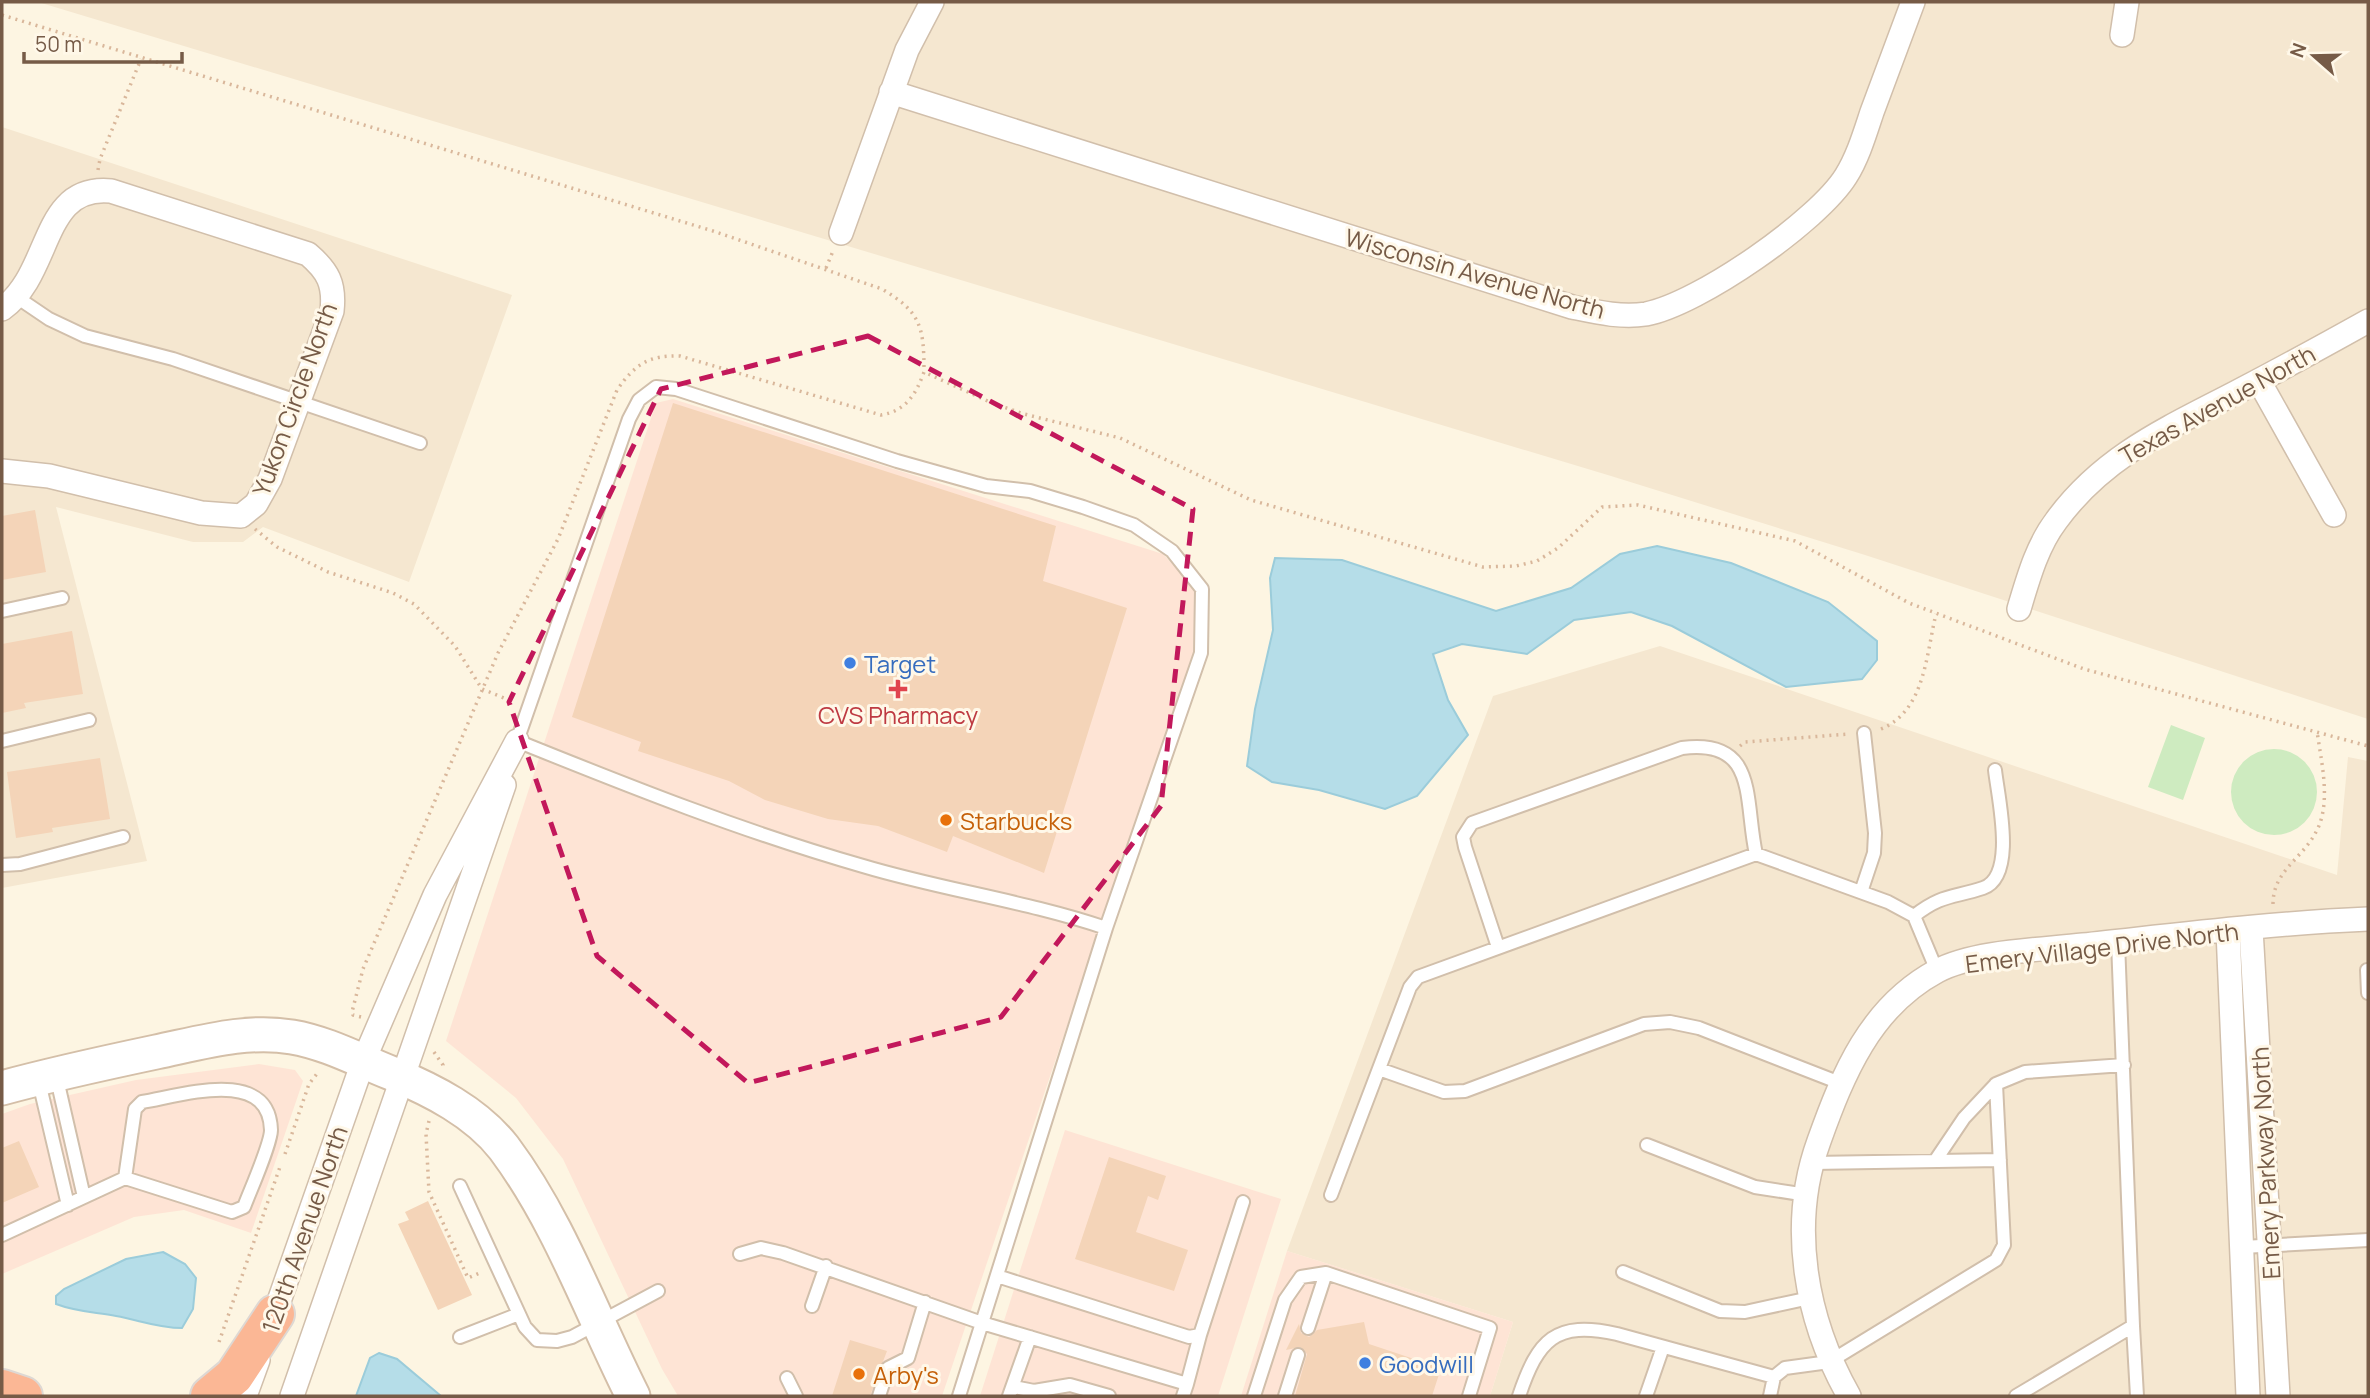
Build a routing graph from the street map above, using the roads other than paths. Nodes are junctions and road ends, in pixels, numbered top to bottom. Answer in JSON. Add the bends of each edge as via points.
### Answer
{"nodes":[{"id":1,"x":932,"y":2,"type":"edge"},
{"id":2,"x":1913,"y":2,"type":"edge"},
{"id":3,"x":2127,"y":2,"type":"edge"},
{"id":4,"x":2122,"y":35,"type":"dead end"},
{"id":5,"x":891,"y":92,"type":"junction"},
{"id":6,"x":841,"y":233,"type":"dead end"},
{"id":7,"x":10,"y":303,"type":"edge"},
{"id":8,"x":2368,"y":321,"type":"edge"},
{"id":9,"x":2259,"y":381,"type":"junction"},
{"id":10,"x":298,"y":400,"type":"junction"},
{"id":11,"x":420,"y":443,"type":"dead end"},
{"id":12,"x":2,"y":471,"type":"edge"},
{"id":13,"x":2334,"y":516,"type":"dead end"},
{"id":14,"x":62,"y":598,"type":"dead end"},
{"id":15,"x":2019,"y":609,"type":"dead end"},
{"id":16,"x":2,"y":611,"type":"edge"},
{"id":17,"x":89,"y":720,"type":"dead end"},
{"id":18,"x":1864,"y":733,"type":"road end"},
{"id":19,"x":2,"y":741,"type":"edge"},
{"id":20,"x":517,"y":741,"type":"junction"},
{"id":21,"x":1995,"y":770,"type":"dead end"},
{"id":22,"x":123,"y":837,"type":"dead end"},
{"id":23,"x":1756,"y":854,"type":"junction"},
{"id":24,"x":2,"y":865,"type":"edge"},
{"id":25,"x":1861,"y":892,"type":"junction"},
{"id":26,"x":1914,"y":916,"type":"junction"},
{"id":27,"x":2368,"y":919,"type":"edge"},
{"id":28,"x":1105,"y":928,"type":"junction"},
{"id":29,"x":2262,"y":928,"type":"junction"},
{"id":30,"x":2228,"y":931,"type":"junction"},
{"id":31,"x":2118,"y":942,"type":"junction"},
{"id":32,"x":1498,"y":947,"type":"junction"},
{"id":33,"x":2367,"y":970,"type":"edge"},
{"id":34,"x":1937,"y":971,"type":"junction"},
{"id":35,"x":2368,"y":993,"type":"edge"},
{"id":36,"x":363,"y":1062,"type":"junction"},
{"id":37,"x":2124,"y":1065,"type":"junction"},
{"id":38,"x":1379,"y":1069,"type":"junction"},
{"id":39,"x":47,"y":1076,"type":"junction"},
{"id":40,"x":401,"y":1077,"type":"junction"},
{"id":41,"x":1840,"y":1083,"type":"junction"},
{"id":42,"x":1996,"y":1084,"type":"junction"},
{"id":43,"x":2,"y":1088,"type":"edge"},
{"id":44,"x":1647,"y":1144,"type":"dead end"},
{"id":45,"x":2000,"y":1160,"type":"junction"},
{"id":46,"x":1935,"y":1161,"type":"junction"},
{"id":47,"x":1812,"y":1163,"type":"junction"},
{"id":48,"x":125,"y":1178,"type":"junction"},
{"id":49,"x":460,"y":1186,"type":"dead end"},
{"id":50,"x":1331,"y":1195,"type":"dead end"},
{"id":51,"x":1807,"y":1195,"type":"junction"},
{"id":52,"x":85,"y":1197,"type":"junction"},
{"id":53,"x":1243,"y":1202,"type":"dead end"},
{"id":54,"x":68,"y":1205,"type":"junction"},
{"id":55,"x":2,"y":1235,"type":"edge"},
{"id":56,"x":2368,"y":1240,"type":"edge"},
{"id":57,"x":2271,"y":1245,"type":"junction"},
{"id":58,"x":2242,"y":1247,"type":"junction"},
{"id":59,"x":740,"y":1255,"type":"dead end"},
{"id":60,"x":825,"y":1266,"type":"junction"},
{"id":61,"x":1623,"y":1272,"type":"dead end"},
{"id":62,"x":1326,"y":1273,"type":"junction"},
{"id":63,"x":996,"y":1276,"type":"junction"},
{"id":64,"x":658,"y":1291,"type":"dead end"},
{"id":65,"x":1810,"y":1298,"type":"junction"},
{"id":66,"x":925,"y":1302,"type":"junction"},
{"id":67,"x":812,"y":1306,"type":"dead end"},
{"id":68,"x":275,"y":1314,"type":"junction"},
{"id":69,"x":519,"y":1314,"type":"junction"},
{"id":70,"x":982,"y":1323,"type":"junction"},
{"id":71,"x":597,"y":1324,"type":"junction"},
{"id":72,"x":2133,"y":1326,"type":"junction"},
{"id":73,"x":1307,"y":1328,"type":"dead end"},
{"id":74,"x":1200,"y":1335,"type":"junction"},
{"id":75,"x":460,"y":1337,"type":"dead end"},
{"id":76,"x":1030,"y":1337,"type":"junction"},
{"id":77,"x":1663,"y":1347,"type":"junction"},
{"id":78,"x":1298,"y":1355,"type":"dead end"},
{"id":79,"x":1829,"y":1362,"type":"junction"},
{"id":80,"x":1774,"y":1377,"type":"junction"},
{"id":81,"x":787,"y":1378,"type":"dead end"},
{"id":82,"x":2,"y":1390,"type":"edge"},
{"id":83,"x":1185,"y":1390,"type":"edge"},
{"id":84,"x":1012,"y":1392,"type":"edge"},
{"id":85,"x":1038,"y":1395,"type":"edge"},
{"id":86,"x":23,"y":1396,"type":"edge"},
{"id":87,"x":209,"y":1396,"type":"edge"},
{"id":88,"x":245,"y":1396,"type":"edge"},
{"id":89,"x":292,"y":1396,"type":"edge"},
{"id":90,"x":633,"y":1396,"type":"edge"},
{"id":91,"x":796,"y":1396,"type":"edge"},
{"id":92,"x":879,"y":1396,"type":"edge"},
{"id":93,"x":959,"y":1396,"type":"edge"},
{"id":94,"x":1050,"y":1396,"type":"edge"},
{"id":95,"x":1109,"y":1396,"type":"edge"},
{"id":96,"x":1254,"y":1396,"type":"edge"},
{"id":97,"x":1286,"y":1396,"type":"edge"},
{"id":98,"x":1469,"y":1396,"type":"edge"},
{"id":99,"x":1520,"y":1396,"type":"edge"},
{"id":100,"x":1646,"y":1396,"type":"edge"},
{"id":101,"x":1770,"y":1396,"type":"edge"},
{"id":102,"x":1849,"y":1396,"type":"edge"},
{"id":103,"x":2016,"y":1396,"type":"edge"},
{"id":104,"x":2137,"y":1396,"type":"edge"},
{"id":105,"x":2248,"y":1396,"type":"edge"},
{"id":106,"x":2278,"y":1396,"type":"edge"}],
"edges":[{"from":1,"to":5,"type":"street"},
{"from":2,"to":5,"type":"street","name":"Wisconsin Avenue North","via":[[1862,141],[1847,175],[1827,202],[1717,282],[1647,314],[1609,315],[1572,307]]},
{"from":3,"to":4,"type":"street"},
{"from":5,"to":6,"type":"street"},
{"from":7,"to":10,"type":"lane","via":[[85,336]]},
{"from":7,"to":10,"type":"street","name":"Yukon Circle North","via":[[37,267],[63,206],[95,189],[276,243],[308,254],[325,268],[334,291],[332,311]]},
{"from":8,"to":9,"type":"street","name":"Texas Avenue North"},
{"from":9,"to":13,"type":"street"},
{"from":9,"to":15,"type":"street","name":"Texas Avenue North","via":[[2108,464],[2054,523]]},
{"from":10,"to":11,"type":"lane"},
{"from":10,"to":12,"type":"street","name":"Yukon Circle North","via":[[270,479],[256,504],[241,516],[201,513],[49,476]]},
{"from":14,"to":16,"type":"lane"},
{"from":17,"to":19,"type":"lane"},
{"from":18,"to":25,"type":"lane","via":[[1875,833],[1874,853]]},
{"from":20,"to":28,"type":"lane","via":[[687,810],[853,863],[1051,909]]},
{"from":20,"to":28,"type":"lane","via":[[629,419],[639,400],[656,387],[676,389],[986,486],[1030,491],[1134,525],[1172,551],[1202,589],[1201,653]]},
{"from":20,"to":36,"type":"street","name":"120th Avenue North","via":[[435,895]]},
{"from":20,"to":40,"type":"street","name":"120th Avenue North"},
{"from":21,"to":26,"type":"lane","via":[[2004,854],[1998,876],[1991,885],[1941,898]]},
{"from":22,"to":24,"type":"lane"},
{"from":23,"to":25,"type":"lane"},
{"from":23,"to":32,"type":"lane"},
{"from":23,"to":32,"type":"lane","via":[[1745,780],[1738,763],[1718,748],[1682,748],[1472,823],[1463,837],[1465,847]]},
{"from":25,"to":26,"type":"lane"},
{"from":26,"to":34,"type":"lane"},
{"from":27,"to":29,"type":"street","name":"Emery Village Drive North"},
{"from":28,"to":63,"type":"lane"},
{"from":29,"to":30,"type":"street","name":"Emery Village Drive North"},
{"from":29,"to":57,"type":"street","name":"Emery Parkway North"},
{"from":30,"to":31,"type":"street","name":"Emery Village Drive North"},
{"from":30,"to":58,"type":"street","name":"Emery Parkway North"},
{"from":31,"to":34,"type":"street","name":"Emery Village Drive North","via":[[1984,958]]},
{"from":31,"to":37,"type":"lane"},
{"from":32,"to":38,"type":"lane","via":[[1418,977]]},
{"from":33,"to":35,"type":"lane"},
{"from":34,"to":41,"type":"street","name":"Emery Village Drive North","via":[[1882,1016]]},
{"from":36,"to":39,"type":"street","via":[[316,1042],[237,1036]]},
{"from":36,"to":40,"type":"street"},
{"from":36,"to":68,"type":"street","name":"120th Avenue North"},
{"from":37,"to":42,"type":"lane","via":[[2025,1072]]},
{"from":37,"to":72,"type":"lane"},
{"from":38,"to":41,"type":"lane","via":[[1444,1091],[1465,1091],[1644,1024],[1670,1022],[1699,1028]]},
{"from":38,"to":50,"type":"lane"},
{"from":39,"to":43,"type":"street"},
{"from":39,"to":52,"type":"lane"},
{"from":39,"to":54,"type":"lane"},
{"from":40,"to":71,"type":"street","via":[[441,1096],[502,1145],[556,1231]]},
{"from":40,"to":89,"type":"street","name":"120th Avenue North"},
{"from":41,"to":47,"type":"street","name":"Emery Village Drive North"},
{"from":42,"to":45,"type":"lane"},
{"from":42,"to":46,"type":"lane","via":[[1964,1118]]},
{"from":44,"to":51,"type":"lane","via":[[1755,1187]]},
{"from":45,"to":46,"type":"lane"},
{"from":45,"to":79,"type":"lane","via":[[2004,1245],[1996,1261]]},
{"from":46,"to":47,"type":"lane"},
{"from":47,"to":51,"type":"street","name":"Emery Village Drive North"},
{"from":48,"to":48,"type":"lane","via":[[232,1212],[244,1207],[271,1132],[267,1114],[257,1099],[242,1090],[142,1101],[135,1109]]},
{"from":48,"to":52,"type":"lane"},
{"from":49,"to":69,"type":"lane"},
{"from":51,"to":65,"type":"street","name":"Emery Village Drive North","via":[[1804,1245]]},
{"from":52,"to":54,"type":"lane"},
{"from":53,"to":74,"type":"lane"},
{"from":54,"to":55,"type":"lane"},
{"from":56,"to":57,"type":"lane"},
{"from":57,"to":58,"type":"lane"},
{"from":57,"to":106,"type":"street","name":"Emery Parkway North"},
{"from":58,"to":105,"type":"street","name":"Emery Parkway North"},
{"from":59,"to":60,"type":"lane","via":[[761,1248]]},
{"from":60,"to":66,"type":"lane"},
{"from":60,"to":67,"type":"lane"},
{"from":61,"to":65,"type":"lane","via":[[1720,1311],[1745,1312]]},
{"from":62,"to":73,"type":"lane"},
{"from":62,"to":96,"type":"lane","via":[[1301,1277],[1285,1300]]},
{"from":62,"to":98,"type":"lane","via":[[1490,1328]]},
{"from":63,"to":70,"type":"lane"},
{"from":63,"to":74,"type":"lane","via":[[1189,1338]]},
{"from":64,"to":71,"type":"lane"},
{"from":65,"to":79,"type":"street","name":"Emery Village Drive North"},
{"from":66,"to":70,"type":"lane"},
{"from":66,"to":92,"type":"lane","via":[[908,1358],[888,1368]]},
{"from":68,"to":87,"type":"highway","via":[[234,1376]]},
{"from":68,"to":88,"type":"street","name":"120th Avenue North"},
{"from":69,"to":71,"type":"lane","via":[[537,1339],[551,1342]]},
{"from":69,"to":75,"type":"lane"},
{"from":70,"to":76,"type":"lane"},
{"from":70,"to":93,"type":"lane"},
{"from":71,"to":90,"type":"street"},
{"from":72,"to":103,"type":"lane"},
{"from":72,"to":104,"type":"lane"},
{"from":74,"to":83,"type":"lane"},
{"from":76,"to":83,"type":"lane"},
{"from":76,"to":84,"type":"lane"},
{"from":77,"to":80,"type":"lane"},
{"from":77,"to":99,"type":"lane","via":[[1594,1329],[1569,1330],[1550,1340],[1532,1360]]},
{"from":77,"to":100,"type":"lane"},
{"from":78,"to":97,"type":"lane"},
{"from":79,"to":80,"type":"lane","via":[[1785,1368]]},
{"from":79,"to":102,"type":"street","name":"Emery Village Drive North"},
{"from":80,"to":101,"type":"lane"},
{"from":81,"to":91,"type":"lane"},
{"from":82,"to":86,"type":"highway"},
{"from":84,"to":85,"type":"lane"},
{"from":85,"to":94,"type":"lane"},
{"from":85,"to":95,"type":"lane","via":[[1070,1385]]}]}
